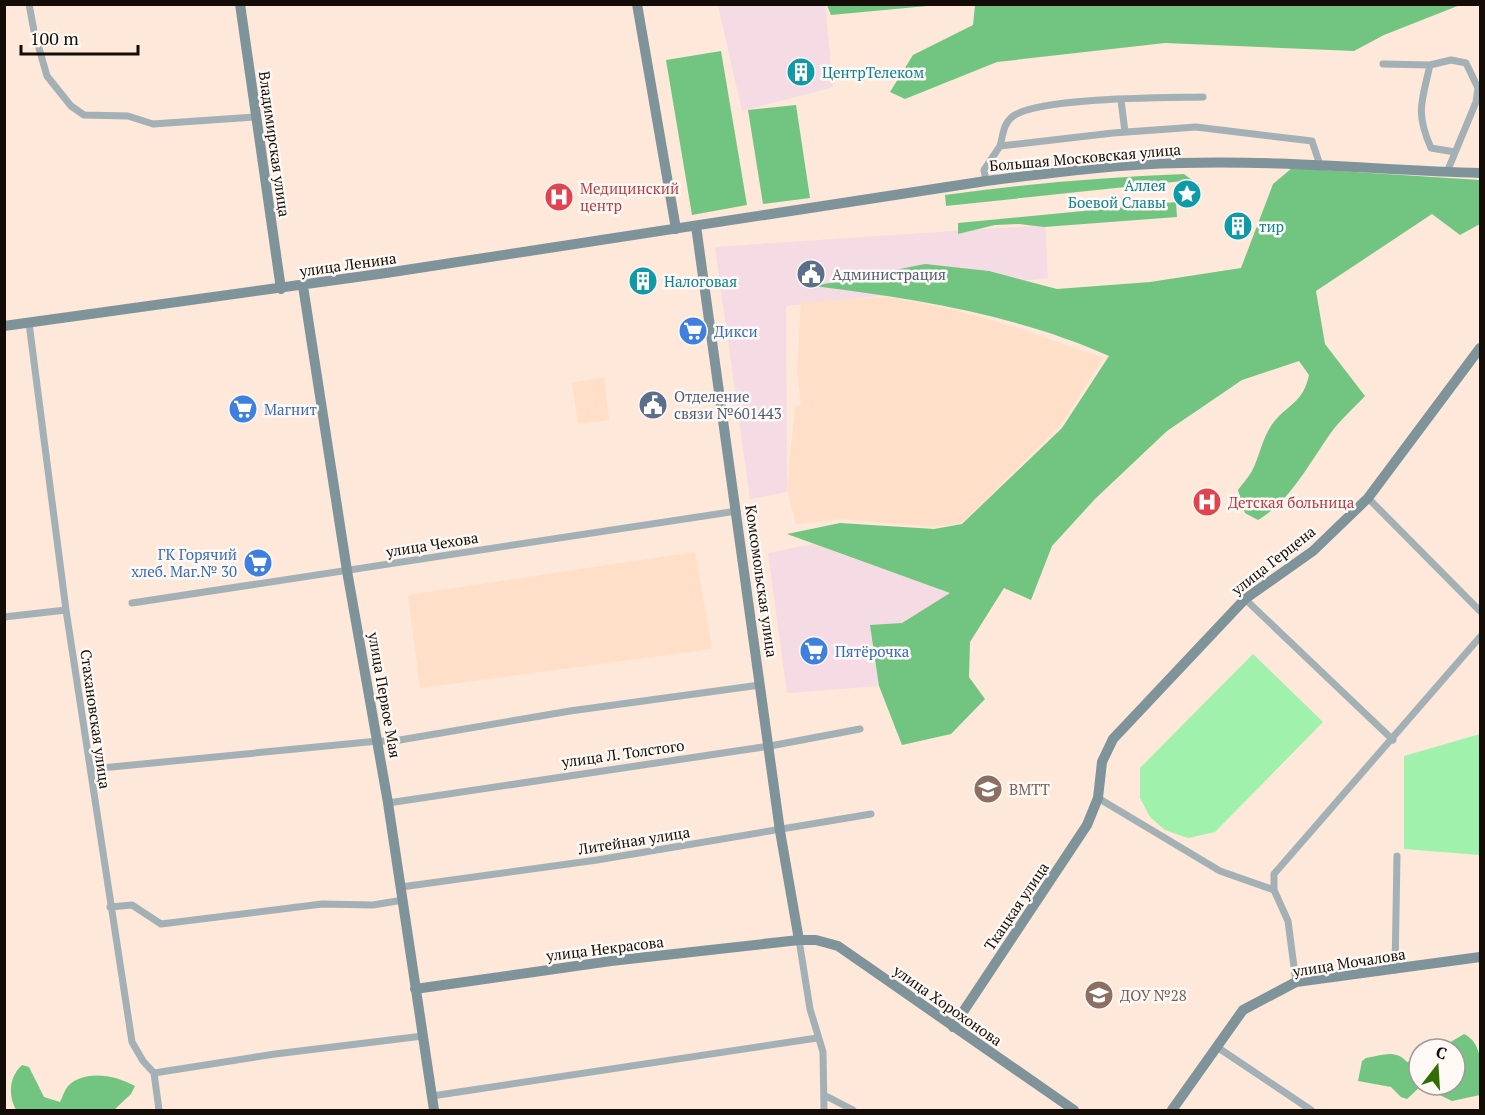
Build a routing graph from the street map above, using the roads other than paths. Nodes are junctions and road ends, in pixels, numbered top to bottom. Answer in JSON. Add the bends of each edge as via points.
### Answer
{"nodes":[{"id":1,"x":29,"y":4,"type":"edge"},
{"id":2,"x":240,"y":4,"type":"edge"},
{"id":3,"x":637,"y":4,"type":"edge"},
{"id":4,"x":1383,"y":64,"type":"dead end"},
{"id":5,"x":1430,"y":65,"type":"junction"},
{"id":6,"x":1203,"y":97,"type":"dead end"},
{"id":7,"x":1121,"y":100,"type":"junction"},
{"id":8,"x":255,"y":117,"type":"junction"},
{"id":9,"x":1125,"y":132,"type":"junction"},
{"id":10,"x":1000,"y":146,"type":"junction"},
{"id":11,"x":1455,"y":152,"type":"junction"},
{"id":12,"x":1320,"y":165,"type":"junction"},
{"id":13,"x":1448,"y":172,"type":"junction"},
{"id":14,"x":1480,"y":173,"type":"edge"},
{"id":15,"x":986,"y":181,"type":"junction"},
{"id":16,"x":696,"y":226,"type":"junction"},
{"id":17,"x":676,"y":229,"type":"junction"},
{"id":18,"x":303,"y":286,"type":"junction"},
{"id":19,"x":280,"y":288,"type":"junction"},
{"id":20,"x":29,"y":322,"type":"junction"},
{"id":21,"x":4,"y":326,"type":"edge"},
{"id":22,"x":1480,"y":348,"type":"edge"},
{"id":23,"x":1368,"y":498,"type":"junction"},
{"id":24,"x":737,"y":511,"type":"junction"},
{"id":25,"x":348,"y":571,"type":"junction"},
{"id":26,"x":1245,"y":599,"type":"junction"},
{"id":27,"x":132,"y":603,"type":"dead end"},
{"id":28,"x":66,"y":610,"type":"junction"},
{"id":29,"x":1480,"y":611,"type":"edge"},
{"id":30,"x":4,"y":617,"type":"edge"},
{"id":31,"x":1480,"y":637,"type":"edge"},
{"id":32,"x":760,"y":685,"type":"junction"},
{"id":33,"x":860,"y":729,"type":"dead end"},
{"id":34,"x":1393,"y":740,"type":"junction"},
{"id":35,"x":378,"y":741,"type":"junction"},
{"id":36,"x":770,"y":746,"type":"junction"},
{"id":37,"x":91,"y":769,"type":"junction"},
{"id":38,"x":1098,"y":798,"type":"junction"},
{"id":39,"x":388,"y":803,"type":"junction"},
{"id":40,"x":871,"y":814,"type":"dead end"},
{"id":41,"x":780,"y":831,"type":"junction"},
{"id":42,"x":1397,"y":856,"type":"dead end"},
{"id":43,"x":401,"y":886,"type":"junction"},
{"id":44,"x":1274,"y":890,"type":"junction"},
{"id":45,"x":403,"y":900,"type":"junction"},
{"id":46,"x":110,"y":907,"type":"junction"},
{"id":47,"x":799,"y":940,"type":"junction"},
{"id":48,"x":1480,"y":957,"type":"edge"},
{"id":49,"x":1395,"y":969,"type":"junction"},
{"id":50,"x":1296,"y":982,"type":"junction"},
{"id":51,"x":415,"y":989,"type":"junction"},
{"id":52,"x":953,"y":1027,"type":"junction"},
{"id":53,"x":423,"y":1036,"type":"junction"},
{"id":54,"x":817,"y":1038,"type":"junction"},
{"id":55,"x":1217,"y":1047,"type":"junction"},
{"id":56,"x":154,"y":1073,"type":"junction"},
{"id":57,"x":824,"y":1095,"type":"junction"},
{"id":58,"x":432,"y":1096,"type":"junction"},
{"id":59,"x":159,"y":1110,"type":"edge"},
{"id":60,"x":434,"y":1110,"type":"edge"},
{"id":61,"x":824,"y":1110,"type":"edge"},
{"id":62,"x":853,"y":1110,"type":"edge"},
{"id":63,"x":1074,"y":1110,"type":"edge"},
{"id":64,"x":1172,"y":1110,"type":"edge"},
{"id":65,"x":1311,"y":1110,"type":"edge"}],
"edges":[{"from":1,"to":8,"type":"street","via":[[47,76],[71,106],[84,115],[128,116],[153,124]]},
{"from":2,"to":8,"type":"street","name":"Владимирская улица"},
{"from":3,"to":17,"type":"street"},
{"from":4,"to":5,"type":"street"},
{"from":5,"to":11,"type":"street","via":[[1421,125],[1431,148]]},
{"from":5,"to":11,"type":"street","via":[[1451,60],[1466,63],[1478,88]]},
{"from":6,"to":7,"type":"street"},
{"from":7,"to":9,"type":"street"},
{"from":7,"to":10,"type":"street","via":[[1052,104],[1013,116],[1005,126]]},
{"from":8,"to":19,"type":"street","name":"Владимирская улица"},
{"from":9,"to":10,"type":"street"},
{"from":9,"to":12,"type":"street","via":[[1196,127],[1312,141]]},
{"from":10,"to":15,"type":"street","via":[[984,170]]},
{"from":11,"to":13,"type":"street"},
{"from":12,"to":13,"type":"street","name":"Большая Московская улица"},
{"from":12,"to":15,"type":"street","name":"Большая Московская улица","via":[[1179,163]]},
{"from":13,"to":14,"type":"street","name":"Большая Московская улица"},
{"from":15,"to":16,"type":"street","name":"Большая Московская улица"},
{"from":16,"to":17,"type":"street","name":"улица Ленина"},
{"from":16,"to":24,"type":"street","name":"Комсомольская улица"},
{"from":17,"to":18,"type":"street","name":"улица Ленина"},
{"from":18,"to":19,"type":"street","name":"улица Ленина"},
{"from":18,"to":25,"type":"street","name":"улица Первое Мая"},
{"from":19,"to":20,"type":"street","name":"улица Ленина"},
{"from":20,"to":21,"type":"street","name":"улица Ленина"},
{"from":20,"to":28,"type":"street","name":"Стахановская улица"},
{"from":22,"to":23,"type":"street","name":"улица Герцена"},
{"from":23,"to":26,"type":"street","name":"улица Герцена","via":[[1313,551]]},
{"from":23,"to":29,"type":"street"},
{"from":24,"to":25,"type":"street","name":"улица Чехова"},
{"from":24,"to":32,"type":"street","name":"Комсомольская улица"},
{"from":25,"to":27,"type":"street","name":"улица Чехова"},
{"from":25,"to":35,"type":"street","name":"улица Первое Мая"},
{"from":26,"to":34,"type":"street"},
{"from":26,"to":38,"type":"street","name":"улица Герцена","via":[[1113,739],[1102,762]]},
{"from":28,"to":30,"type":"street"},
{"from":28,"to":37,"type":"street","name":"Стахановская улица"},
{"from":31,"to":34,"type":"street"},
{"from":32,"to":35,"type":"street"},
{"from":32,"to":36,"type":"street","name":"Комсомольская улица"},
{"from":33,"to":36,"type":"street","name":"улица Л. Толстого"},
{"from":34,"to":44,"type":"street","via":[[1274,874]]},
{"from":35,"to":37,"type":"street"},
{"from":35,"to":39,"type":"street","name":"улица Первое Мая"},
{"from":36,"to":39,"type":"street","name":"улица Л. Толстого"},
{"from":36,"to":41,"type":"street","name":"Комсомольская улица"},
{"from":37,"to":46,"type":"street","name":"Стахановская улица"},
{"from":38,"to":44,"type":"street","via":[[1220,871]]},
{"from":38,"to":52,"type":"street","name":"Ткацкая улица","via":[[1072,850]]},
{"from":39,"to":43,"type":"street","name":"улица Первое Мая"},
{"from":40,"to":41,"type":"street","name":"Литейная улица"},
{"from":41,"to":43,"type":"street","name":"Литейная улица"},
{"from":41,"to":47,"type":"street","name":"Комсомольская улица"},
{"from":42,"to":49,"type":"street"},
{"from":43,"to":45,"type":"street","name":"улица Первое Мая"},
{"from":44,"to":50,"type":"street","via":[[1288,921]]},
{"from":45,"to":46,"type":"street","via":[[373,905],[322,904],[161,924],[132,905]]},
{"from":45,"to":51,"type":"street","name":"улица Первое Мая"},
{"from":46,"to":56,"type":"street","name":"Стахановская улица","via":[[132,1042]]},
{"from":47,"to":51,"type":"street","name":"улица Некрасова"},
{"from":47,"to":52,"type":"street","name":"улица Хорохонова","via":[[838,946]]},
{"from":47,"to":54,"type":"street"},
{"from":48,"to":49,"type":"street","name":"улица Мочалова"},
{"from":49,"to":50,"type":"street","name":"улица Мочалова"},
{"from":50,"to":55,"type":"street","name":"улица Мочалова","via":[[1243,1010]]},
{"from":51,"to":53,"type":"street","name":"улица Первое Мая"},
{"from":52,"to":63,"type":"street","name":"улица Хорохонова"},
{"from":53,"to":56,"type":"street"},
{"from":53,"to":58,"type":"street","name":"улица Первое Мая"},
{"from":54,"to":57,"type":"street","via":[[823,1052]]},
{"from":54,"to":58,"type":"street"},
{"from":55,"to":64,"type":"street","name":"улица Мочалова"},
{"from":55,"to":65,"type":"street"},
{"from":56,"to":59,"type":"street","name":"Стахановская улица"},
{"from":57,"to":61,"type":"street"},
{"from":57,"to":62,"type":"street"},
{"from":58,"to":60,"type":"street","name":"улица Первое Мая"}]}
